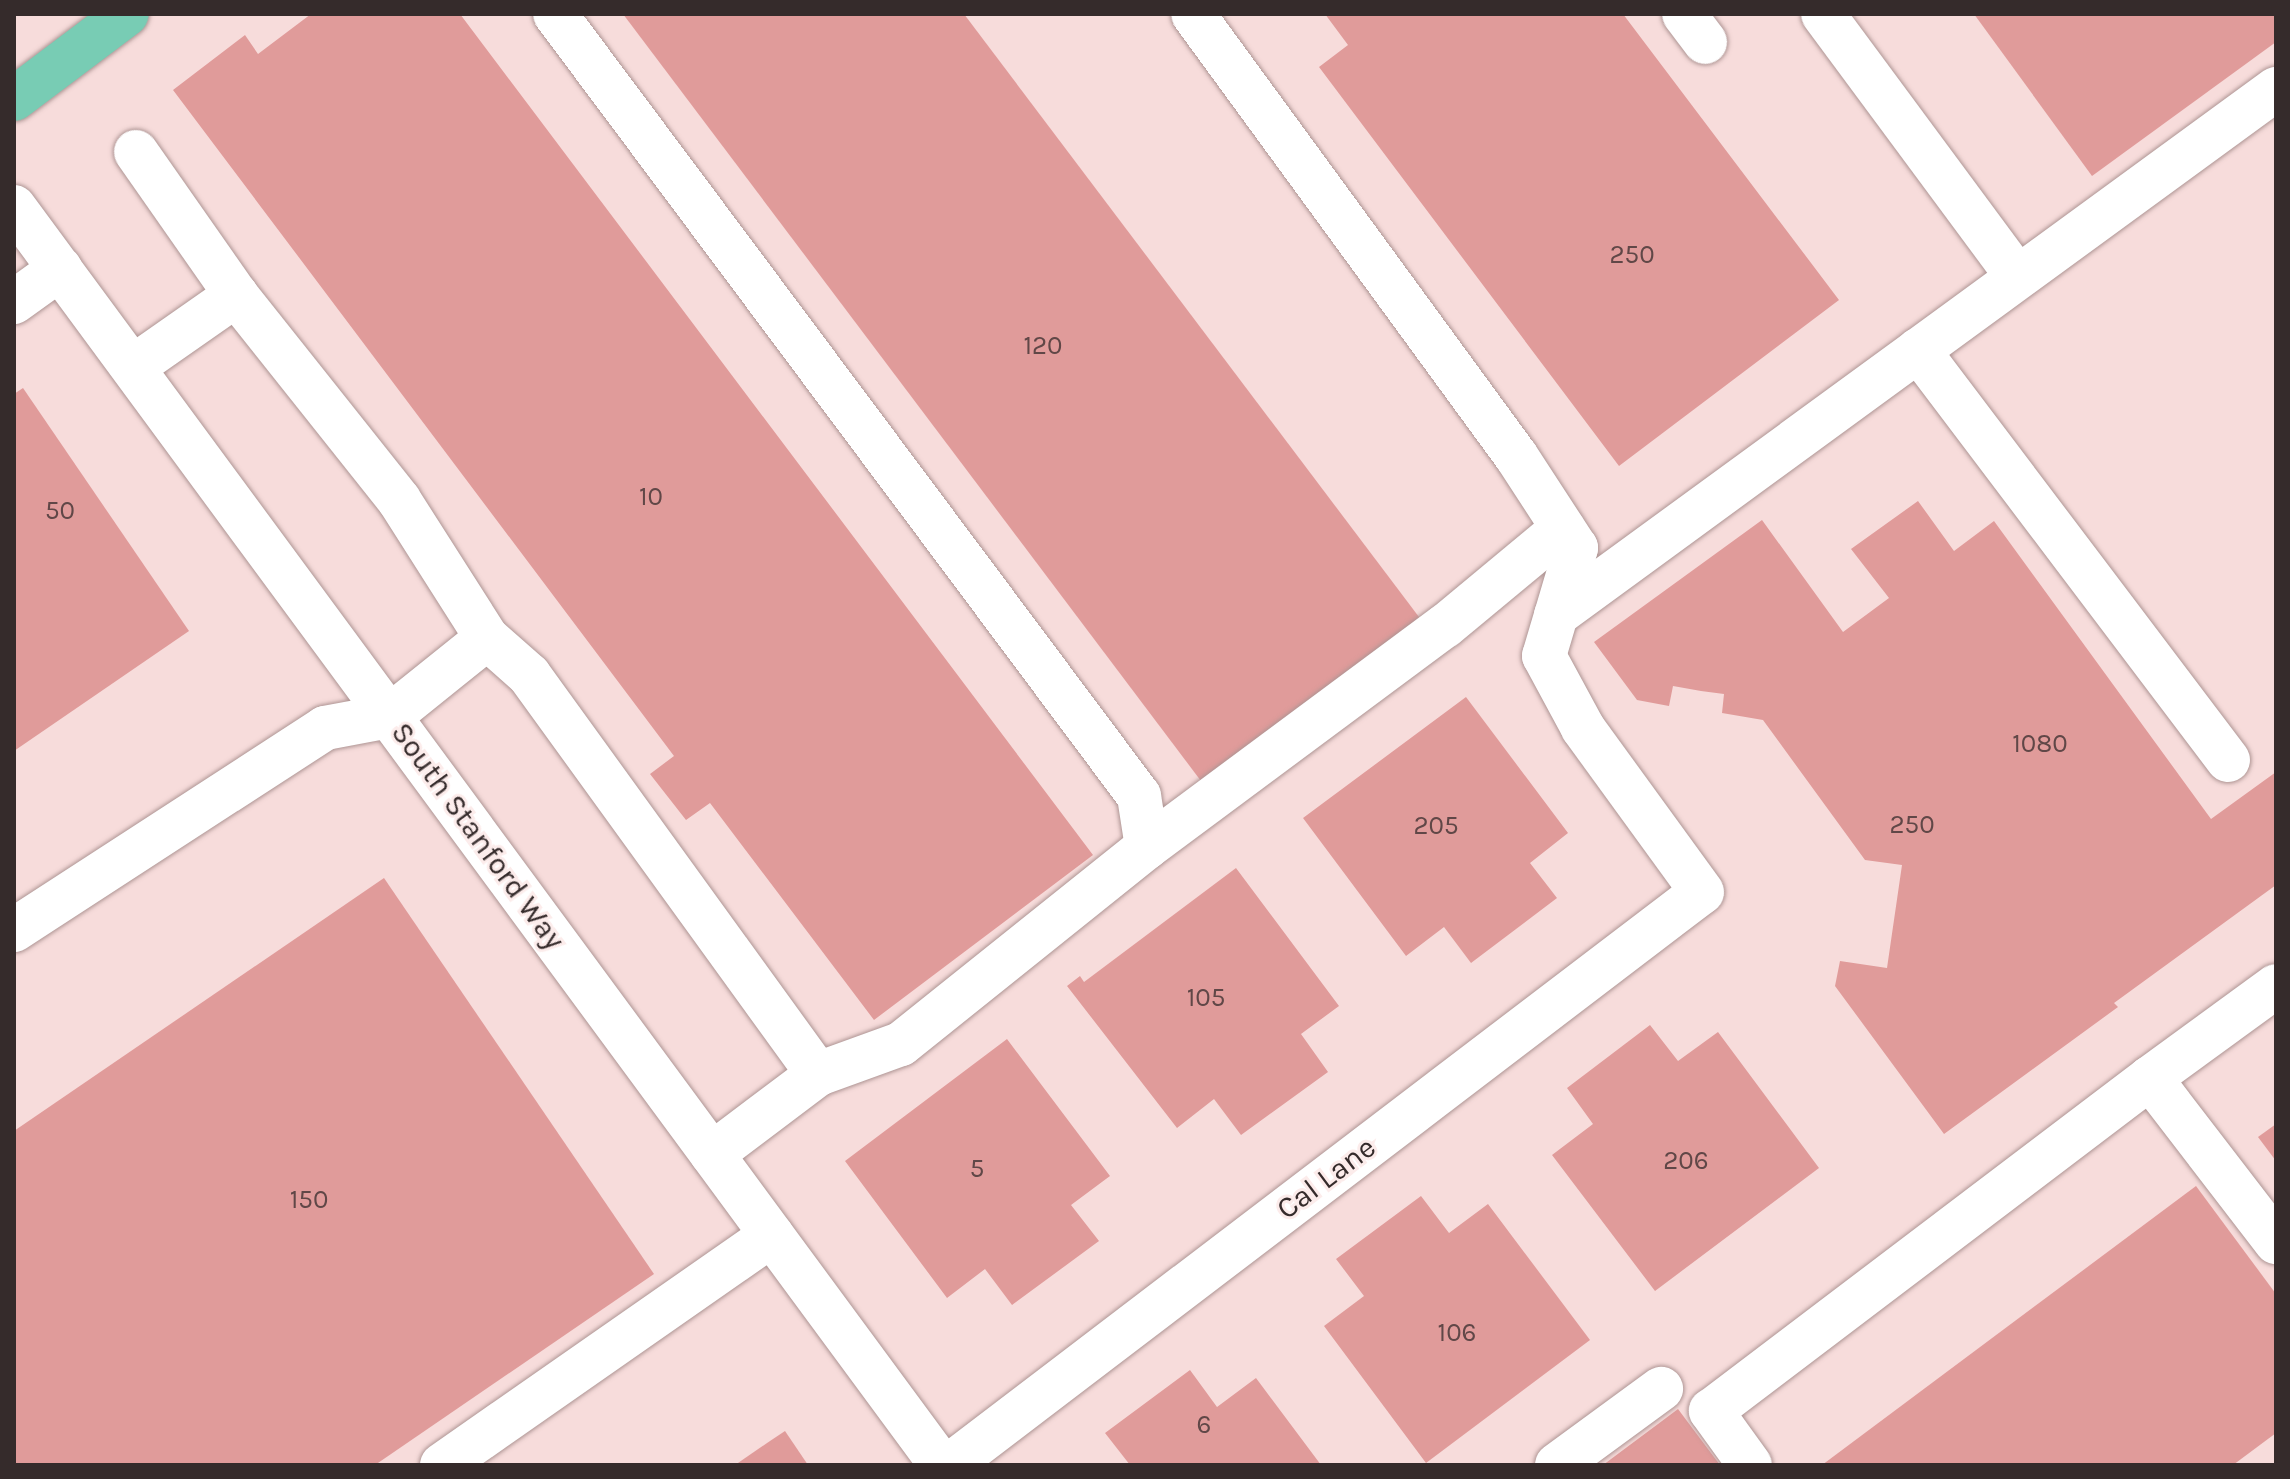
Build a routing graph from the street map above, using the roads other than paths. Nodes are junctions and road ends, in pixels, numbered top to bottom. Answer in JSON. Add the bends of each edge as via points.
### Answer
{"nodes":[{"id":1,"x":127,"y":14,"type":"edge"},
{"id":2,"x":555,"y":14,"type":"edge"},
{"id":3,"x":1193,"y":14,"type":"edge"},
{"id":4,"x":1823,"y":14,"type":"edge"},
{"id":5,"x":2276,"y":89,"type":"edge"},
{"id":6,"x":14,"y":99,"type":"edge"},
{"id":7,"x":136,"y":152,"type":"dead end"},
{"id":8,"x":14,"y":207,"type":"edge"},
{"id":9,"x":60,"y":269,"type":"junction"},
{"id":10,"x":2017,"y":276,"type":"junction"},
{"id":11,"x":236,"y":295,"type":"junction"},
{"id":12,"x":14,"y":302,"type":"edge"},
{"id":13,"x":1918,"y":350,"type":"junction"},
{"id":14,"x":133,"y":367,"type":"junction"},
{"id":15,"x":1563,"y":528,"type":"junction"},
{"id":16,"x":1556,"y":615,"type":"junction"},
{"id":17,"x":487,"y":638,"type":"junction"},
{"id":18,"x":390,"y":716,"type":"junction"},
{"id":19,"x":2228,"y":760,"type":"dead end"},
{"id":20,"x":1147,"y":847,"type":"junction"},
{"id":21,"x":14,"y":930,"type":"edge"},
{"id":22,"x":2276,"y":986,"type":"edge"},
{"id":23,"x":818,"y":1074,"type":"junction"},
{"id":24,"x":2150,"y":1078,"type":"junction"},
{"id":25,"x":712,"y":1154,"type":"junction"},
{"id":26,"x":772,"y":1235,"type":"junction"},
{"id":27,"x":2276,"y":1242,"type":"edge"},
{"id":28,"x":1661,"y":1389,"type":"dead end"},
{"id":29,"x":442,"y":1465,"type":"edge"},
{"id":30,"x":941,"y":1465,"type":"edge"},
{"id":31,"x":950,"y":1465,"type":"edge"},
{"id":32,"x":1557,"y":1465,"type":"edge"},
{"id":33,"x":1750,"y":1465,"type":"edge"}],
"edges":[{"from":1,"to":6,"type":"main road"},
{"from":2,"to":20,"type":"street","via":[[1139,796]]},
{"from":3,"to":15,"type":"street"},
{"from":4,"to":10,"type":"street"},
{"from":5,"to":10,"type":"street"},
{"from":7,"to":11,"type":"street"},
{"from":8,"to":9,"type":"street","name":"South Stanford Way"},
{"from":9,"to":12,"type":"street"},
{"from":9,"to":14,"type":"street","name":"South Stanford Way"},
{"from":10,"to":13,"type":"street"},
{"from":11,"to":14,"type":"street"},
{"from":11,"to":17,"type":"street","via":[[399,500]]},
{"from":13,"to":16,"type":"street"},
{"from":13,"to":19,"type":"street"},
{"from":14,"to":18,"type":"street","name":"South Stanford Way"},
{"from":15,"to":16,"type":"street","via":[[1576,548]]},
{"from":15,"to":20,"type":"street","via":[[1445,626]]},
{"from":16,"to":31,"type":"street","name":"Cal Lane","via":[[1544,656],[1583,728],[1702,892]]},
{"from":17,"to":18,"type":"street"},
{"from":17,"to":23,"type":"street","via":[[529,675]]},
{"from":18,"to":21,"type":"street","via":[[325,728]]},
{"from":18,"to":25,"type":"street","name":"South Stanford Way"},
{"from":20,"to":23,"type":"street","via":[[901,1044]]},
{"from":22,"to":24,"type":"street"},
{"from":23,"to":25,"type":"street"},
{"from":24,"to":27,"type":"street"},
{"from":24,"to":33,"type":"street","via":[[1711,1411]]},
{"from":25,"to":26,"type":"street","name":"South Stanford Way"},
{"from":26,"to":29,"type":"street"},
{"from":26,"to":30,"type":"street","name":"South Stanford Way"},
{"from":28,"to":32,"type":"street"}]}
